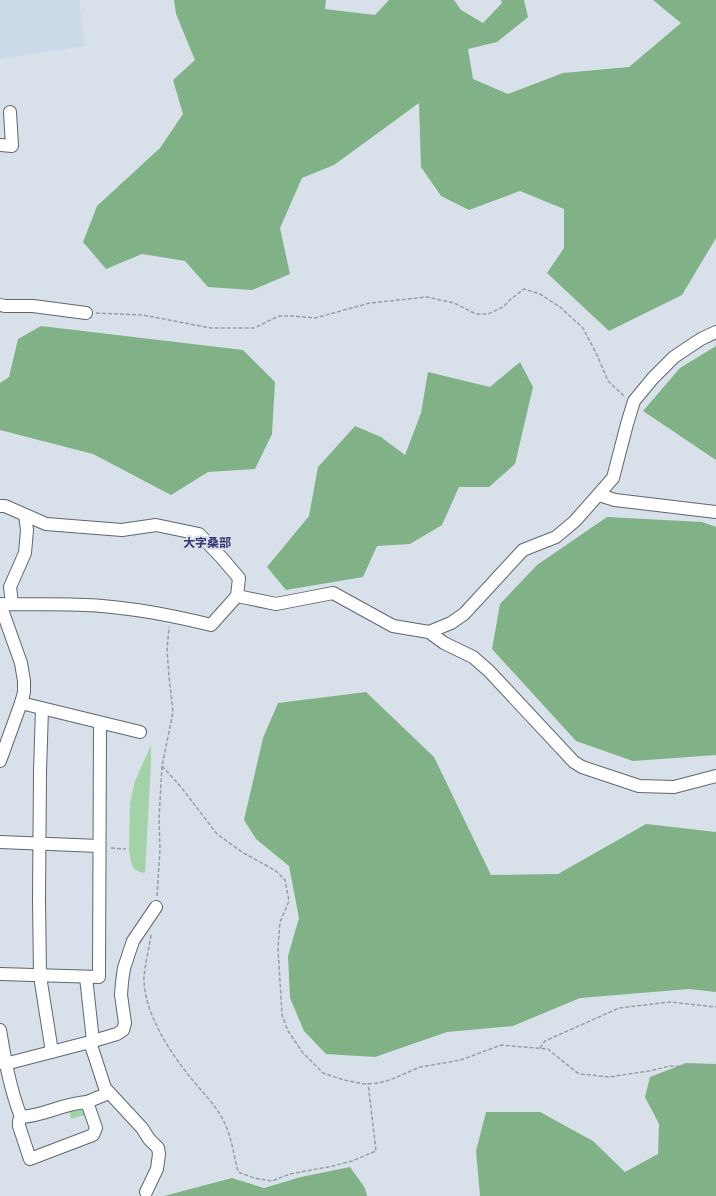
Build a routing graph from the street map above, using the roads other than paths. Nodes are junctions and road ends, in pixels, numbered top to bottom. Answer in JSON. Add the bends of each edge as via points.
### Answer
{"nodes":[{"id":1,"x":10,"y":112,"type":"dead end"},
{"id":2,"x":0,"y":145,"type":"edge"},
{"id":3,"x":0,"y":305,"type":"edge"},
{"id":4,"x":86,"y":313,"type":"road end"},
{"id":5,"x":716,"y":332,"type":"edge"},
{"id":6,"x":599,"y":495,"type":"junction"},
{"id":7,"x":0,"y":506,"type":"edge"},
{"id":8,"x":716,"y":512,"type":"edge"},
{"id":9,"x":25,"y":515,"type":"junction"},
{"id":10,"x":238,"y":596,"type":"junction"},
{"id":11,"x":4,"y":604,"type":"edge"},
{"id":12,"x":429,"y":632,"type":"junction"},
{"id":13,"x":21,"y":703,"type":"junction"},
{"id":14,"x":42,"y":709,"type":"junction"},
{"id":15,"x":100,"y":723,"type":"junction"},
{"id":16,"x":140,"y":732,"type":"dead end"},
{"id":17,"x":0,"y":761,"type":"edge"},
{"id":18,"x":716,"y":776,"type":"edge"},
{"id":19,"x":0,"y":842,"type":"edge"},
{"id":20,"x":40,"y":844,"type":"junction"},
{"id":21,"x":99,"y":847,"type":"junction"},
{"id":22,"x":156,"y":907,"type":"road end"},
{"id":23,"x":0,"y":974,"type":"edge"},
{"id":24,"x":40,"y":976,"type":"junction"},
{"id":25,"x":86,"y":977,"type":"junction"},
{"id":26,"x":0,"y":1030,"type":"edge"},
{"id":27,"x":92,"y":1042,"type":"junction"},
{"id":28,"x":52,"y":1052,"type":"junction"},
{"id":29,"x":3,"y":1063,"type":"edge"},
{"id":30,"x":109,"y":1093,"type":"junction"},
{"id":31,"x":87,"y":1102,"type":"junction"},
{"id":32,"x":21,"y":1117,"type":"junction"},
{"id":33,"x":146,"y":1192,"type":"dead end"}],
"edges":[{"from":1,"to":2,"type":"street","via":[[12,146]]},
{"from":3,"to":4,"type":"street","via":[[33,306]]},
{"from":5,"to":6,"type":"street","via":[[674,357],[634,401],[613,478]]},
{"from":6,"to":8,"type":"street","via":[[615,500]]},
{"from":6,"to":12,"type":"street","via":[[556,537],[523,550],[464,614],[451,623]]},
{"from":7,"to":9,"type":"street"},
{"from":9,"to":10,"type":"street","via":[[46,524],[122,530],[156,525],[199,534],[239,578]]},
{"from":9,"to":11,"type":"street","via":[[25,553]]},
{"from":10,"to":11,"type":"street","via":[[211,625],[153,612],[101,606]]},
{"from":10,"to":12,"type":"street","via":[[276,604],[333,593],[393,626]]},
{"from":11,"to":13,"type":"street","via":[[21,663],[24,681]]},
{"from":12,"to":18,"type":"street","via":[[444,643],[473,657],[489,671],[574,762],[582,767],[639,786],[674,787]]},
{"from":13,"to":14,"type":"street"},
{"from":13,"to":17,"type":"street"},
{"from":14,"to":15,"type":"street"},
{"from":14,"to":20,"type":"street"},
{"from":15,"to":16,"type":"street"},
{"from":15,"to":21,"type":"street"},
{"from":19,"to":20,"type":"street"},
{"from":20,"to":21,"type":"street"},
{"from":20,"to":24,"type":"street"},
{"from":21,"to":25,"type":"street","via":[[99,977]]},
{"from":22,"to":27,"type":"street","via":[[133,941],[124,968],[123,1030]]},
{"from":23,"to":24,"type":"street"},
{"from":24,"to":25,"type":"street"},
{"from":24,"to":28,"type":"street"},
{"from":25,"to":27,"type":"street"},
{"from":26,"to":29,"type":"street"},
{"from":27,"to":28,"type":"street"},
{"from":27,"to":30,"type":"street","via":[[105,1088]]},
{"from":28,"to":29,"type":"street"},
{"from":29,"to":32,"type":"street"},
{"from":30,"to":31,"type":"street"},
{"from":30,"to":33,"type":"street","via":[[158,1148],[157,1170]]},
{"from":31,"to":32,"type":"street","via":[[71,1104],[31,1117]]},
{"from":31,"to":32,"type":"street","via":[[96,1128],[93,1135],[30,1159],[19,1126]]}]}
